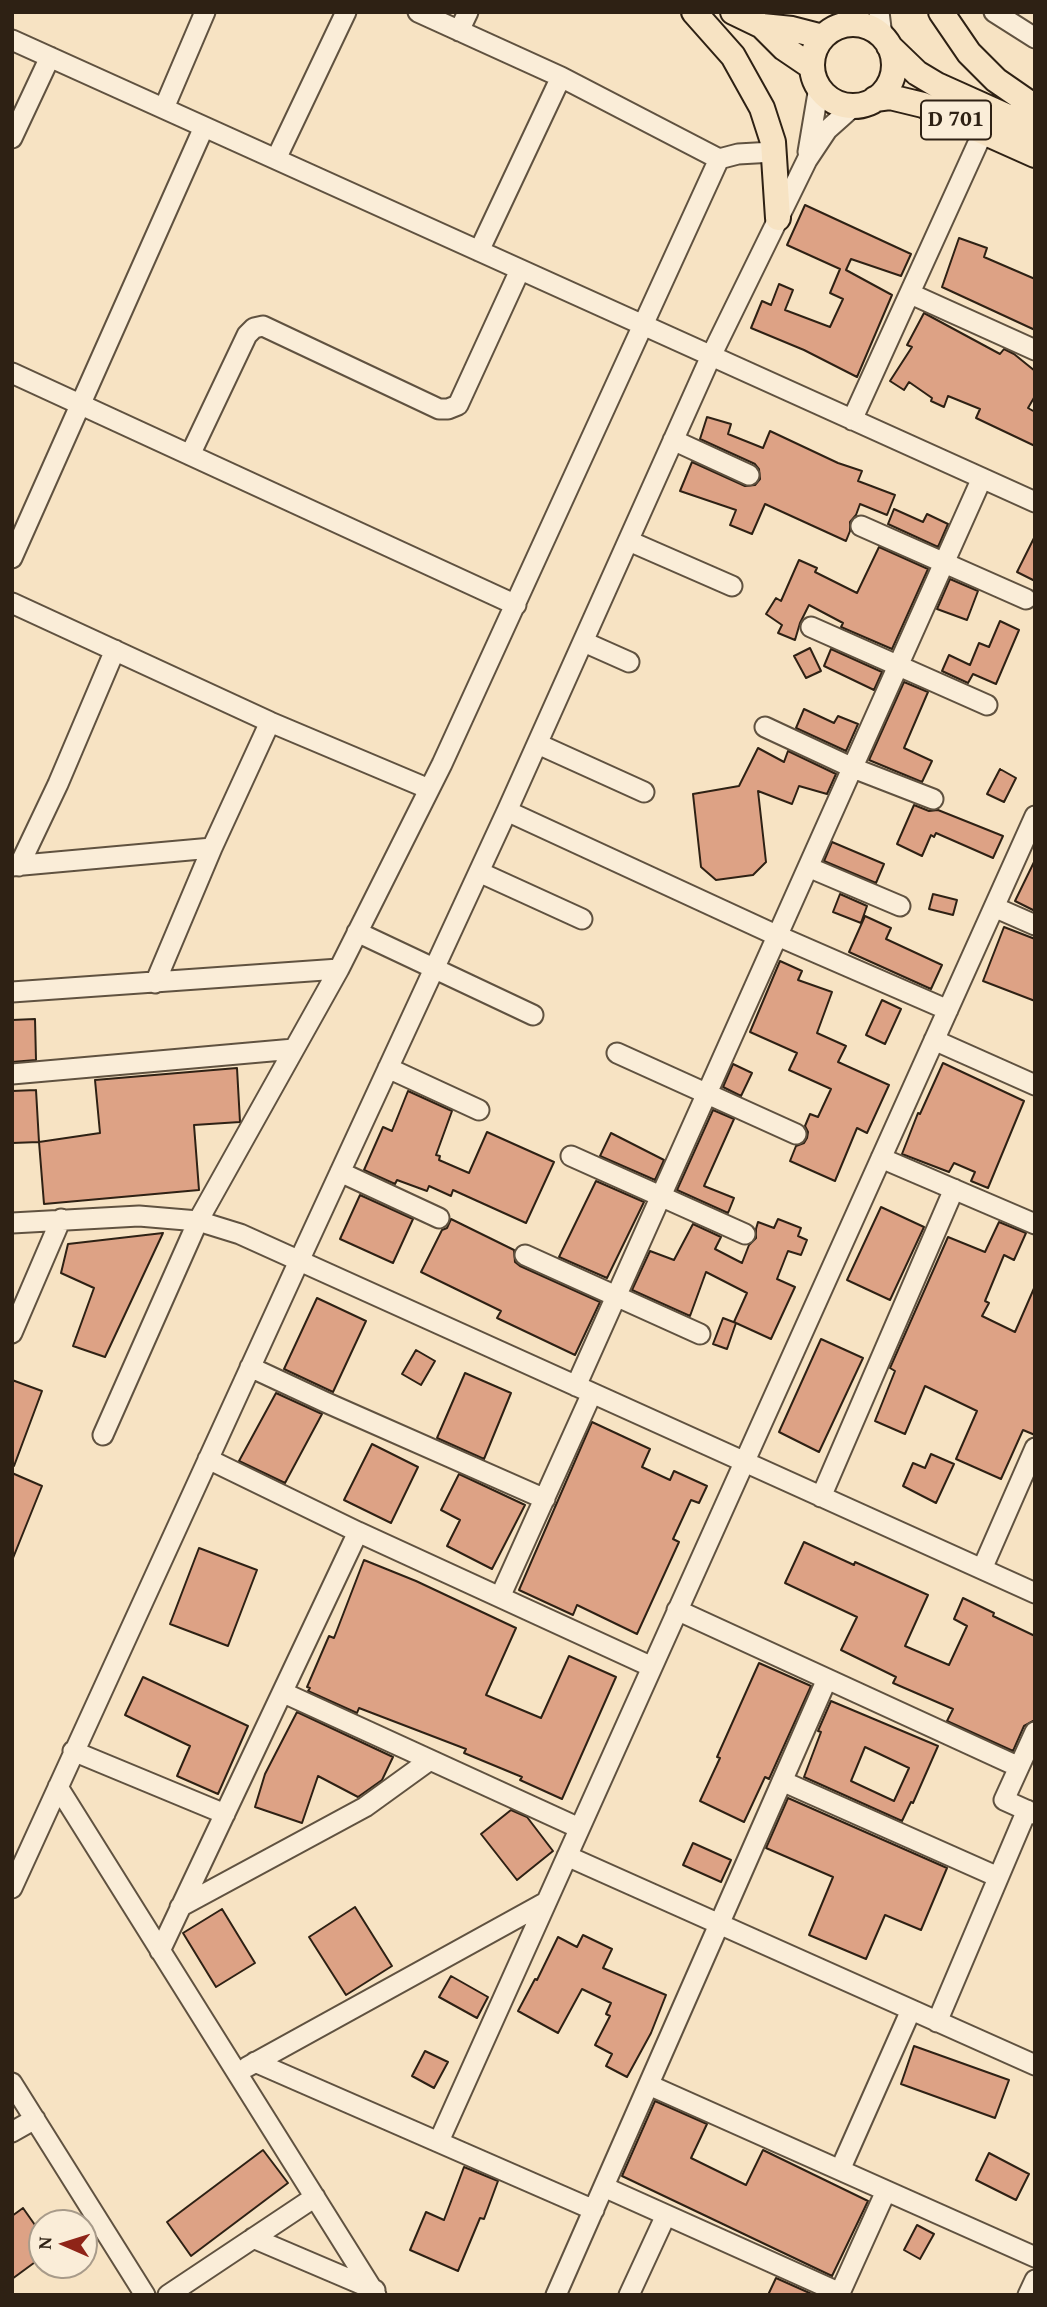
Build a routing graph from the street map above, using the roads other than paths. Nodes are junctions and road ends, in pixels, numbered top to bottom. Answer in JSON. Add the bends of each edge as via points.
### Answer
{"nodes":[{"id":1,"x":205,"y":12,"type":"edge"},
{"id":2,"x":346,"y":12,"type":"edge"},
{"id":3,"x":418,"y":12,"type":"edge"},
{"id":4,"x":468,"y":12,"type":"edge"},
{"id":5,"x":694,"y":12,"type":"edge"},
{"id":6,"x":733,"y":12,"type":"edge"},
{"id":7,"x":941,"y":12,"type":"edge"},
{"id":8,"x":994,"y":12,"type":"edge"},
{"id":9,"x":854,"y":18,"type":"edge"},
{"id":10,"x":762,"y":26,"type":"junction"},
{"id":11,"x":459,"y":31,"type":"junction"},
{"id":12,"x":883,"y":32,"type":"edge"},
{"id":13,"x":822,"y":37,"type":"junction"},
{"id":14,"x":1035,"y":38,"type":"edge"},
{"id":15,"x":12,"y":40,"type":"edge"},
{"id":16,"x":50,"y":57,"type":"junction"},
{"id":17,"x":561,"y":77,"type":"junction"},
{"id":18,"x":815,"y":77,"type":"junction"},
{"id":19,"x":865,"y":102,"type":"junction"},
{"id":20,"x":1035,"y":107,"type":"edge"},
{"id":21,"x":164,"y":108,"type":"junction"},
{"id":22,"x":204,"y":127,"type":"junction"},
{"id":23,"x":1035,"y":129,"type":"edge"},
{"id":24,"x":983,"y":132,"type":"junction"},
{"id":25,"x":12,"y":138,"type":"edge"},
{"id":26,"x":773,"y":152,"type":"junction"},
{"id":27,"x":1035,"y":155,"type":"edge"},
{"id":28,"x":276,"y":159,"type":"junction"},
{"id":29,"x":719,"y":159,"type":"junction"},
{"id":30,"x":807,"y":160,"type":"junction"},
{"id":31,"x":778,"y":218,"type":"junction"},
{"id":32,"x":479,"y":251,"type":"junction"},
{"id":33,"x":520,"y":270,"type":"junction"},
{"id":34,"x":911,"y":294,"type":"junction"},
{"id":35,"x":642,"y":325,"type":"junction"},
{"id":36,"x":1035,"y":350,"type":"edge"},
{"id":37,"x":711,"y":356,"type":"junction"},
{"id":38,"x":12,"y":373,"type":"edge"},
{"id":39,"x":81,"y":405,"type":"junction"},
{"id":40,"x":852,"y":420,"type":"junction"},
{"id":41,"x":673,"y":440,"type":"junction"},
{"id":42,"x":190,"y":455,"type":"junction"},
{"id":43,"x":749,"y":475,"type":"dead end"},
{"id":44,"x":982,"y":478,"type":"junction"},
{"id":45,"x":1035,"y":502,"type":"edge"},
{"id":46,"x":861,"y":526,"type":"dead end"},
{"id":47,"x":629,"y":541,"type":"junction"},
{"id":48,"x":12,"y":558,"type":"edge"},
{"id":49,"x":944,"y":563,"type":"junction"},
{"id":50,"x":732,"y":586,"type":"dead end"},
{"id":51,"x":1026,"y":599,"type":"dead end"},
{"id":52,"x":12,"y":603,"type":"edge"},
{"id":53,"x":516,"y":605,"type":"junction"},
{"id":54,"x":811,"y":627,"type":"dead end"},
{"id":55,"x":584,"y":642,"type":"junction"},
{"id":56,"x":115,"y":650,"type":"junction"},
{"id":57,"x":629,"y":662,"type":"dead end"},
{"id":58,"x":898,"y":666,"type":"junction"},
{"id":59,"x":987,"y":705,"type":"dead end"},
{"id":60,"x":270,"y":722,"type":"junction"},
{"id":61,"x":765,"y":727,"type":"dead end"},
{"id":62,"x":538,"y":744,"type":"junction"},
{"id":63,"x":853,"y":768,"type":"junction"},
{"id":64,"x":429,"y":789,"type":"junction"},
{"id":65,"x":644,"y":792,"type":"dead end"},
{"id":66,"x":933,"y":799,"type":"dead end"},
{"id":67,"x":507,"y":811,"type":"junction"},
{"id":68,"x":1035,"y":816,"type":"edge"},
{"id":69,"x":212,"y":848,"type":"junction"},
{"id":70,"x":16,"y":866,"type":"edge"},
{"id":71,"x":808,"y":867,"type":"junction"},
{"id":72,"x":479,"y":872,"type":"junction"},
{"id":73,"x":900,"y":906,"type":"dead end"},
{"id":74,"x":994,"y":907,"type":"junction"},
{"id":75,"x":582,"y":919,"type":"dead end"},
{"id":76,"x":1035,"y":925,"type":"edge"},
{"id":77,"x":357,"y":932,"type":"junction"},
{"id":78,"x":778,"y":936,"type":"junction"},
{"id":79,"x":435,"y":968,"type":"junction"},
{"id":80,"x":339,"y":969,"type":"junction"},
{"id":81,"x":155,"y":983,"type":"junction"},
{"id":82,"x":12,"y":992,"type":"edge"},
{"id":83,"x":948,"y":1010,"type":"junction"},
{"id":84,"x":533,"y":1015,"type":"dead end"},
{"id":85,"x":934,"y":1040,"type":"junction"},
{"id":86,"x":294,"y":1049,"type":"junction"},
{"id":87,"x":617,"y":1053,"type":"dead end"},
{"id":88,"x":388,"y":1068,"type":"junction"},
{"id":89,"x":12,"y":1074,"type":"edge"},
{"id":90,"x":1035,"y":1085,"type":"edge"},
{"id":91,"x":707,"y":1094,"type":"junction"},
{"id":92,"x":478,"y":1110,"type":"dead end"},
{"id":93,"x":796,"y":1134,"type":"dead end"},
{"id":94,"x":571,"y":1156,"type":"dead end"},
{"id":95,"x":881,"y":1158,"type":"junction"},
{"id":96,"x":340,"y":1172,"type":"junction"},
{"id":97,"x":954,"y":1189,"type":"junction"},
{"id":98,"x":661,"y":1196,"type":"junction"},
{"id":99,"x":439,"y":1218,"type":"dead end"},
{"id":100,"x":61,"y":1219,"type":"junction"},
{"id":101,"x":198,"y":1221,"type":"junction"},
{"id":102,"x":12,"y":1223,"type":"edge"},
{"id":103,"x":1035,"y":1224,"type":"edge"},
{"id":104,"x":745,"y":1234,"type":"dead end"},
{"id":105,"x":525,"y":1255,"type":"dead end"},
{"id":106,"x":299,"y":1261,"type":"junction"},
{"id":107,"x":616,"y":1296,"type":"junction"},
{"id":108,"x":12,"y":1333,"type":"edge"},
{"id":109,"x":700,"y":1334,"type":"dead end"},
{"id":110,"x":250,"y":1367,"type":"junction"},
{"id":111,"x":584,"y":1390,"type":"junction"},
{"id":112,"x":103,"y":1434,"type":"dead end"},
{"id":113,"x":1035,"y":1448,"type":"edge"},
{"id":114,"x":208,"y":1458,"type":"junction"},
{"id":115,"x":744,"y":1462,"type":"junction"},
{"id":116,"x":821,"y":1497,"type":"junction"},
{"id":117,"x":545,"y":1499,"type":"junction"},
{"id":118,"x":358,"y":1532,"type":"junction"},
{"id":119,"x":982,"y":1569,"type":"junction"},
{"id":120,"x":1035,"y":1593,"type":"edge"},
{"id":121,"x":500,"y":1597,"type":"junction"},
{"id":122,"x":677,"y":1610,"type":"junction"},
{"id":123,"x":652,"y":1667,"type":"junction"},
{"id":124,"x":827,"y":1679,"type":"junction"},
{"id":125,"x":284,"y":1693,"type":"junction"},
{"id":126,"x":1035,"y":1732,"type":"edge"},
{"id":127,"x":74,"y":1751,"type":"junction"},
{"id":128,"x":430,"y":1760,"type":"junction"},
{"id":129,"x":1019,"y":1767,"type":"junction"},
{"id":130,"x":782,"y":1781,"type":"junction"},
{"id":131,"x":58,"y":1787,"type":"junction"},
{"id":132,"x":1031,"y":1812,"type":"edge"},
{"id":133,"x":225,"y":1814,"type":"junction"},
{"id":134,"x":579,"y":1828,"type":"junction"},
{"id":135,"x":567,"y":1856,"type":"junction"},
{"id":136,"x":998,"y":1877,"type":"junction"},
{"id":137,"x":12,"y":1888,"type":"edge"},
{"id":138,"x":546,"y":1902,"type":"junction"},
{"id":139,"x":180,"y":1907,"type":"junction"},
{"id":140,"x":719,"y":1924,"type":"junction"},
{"id":141,"x":160,"y":1951,"type":"junction"},
{"id":142,"x":911,"y":2010,"type":"junction"},
{"id":143,"x":937,"y":2022,"type":"junction"},
{"id":144,"x":255,"y":2062,"type":"junction"},
{"id":145,"x":1035,"y":2065,"type":"edge"},
{"id":146,"x":237,"y":2072,"type":"junction"},
{"id":147,"x":12,"y":2083,"type":"edge"},
{"id":148,"x":649,"y":2085,"type":"junction"},
{"id":149,"x":35,"y":2119,"type":"junction"},
{"id":150,"x":12,"y":2132,"type":"edge"},
{"id":151,"x":439,"y":2141,"type":"junction"},
{"id":152,"x":840,"y":2170,"type":"junction"},
{"id":153,"x":604,"y":2187,"type":"junction"},
{"id":154,"x":886,"y":2191,"type":"junction"},
{"id":155,"x":315,"y":2197,"type":"junction"},
{"id":156,"x":594,"y":2210,"type":"junction"},
{"id":157,"x":666,"y":2214,"type":"junction"},
{"id":158,"x":253,"y":2238,"type":"junction"},
{"id":159,"x":1035,"y":2257,"type":"edge"},
{"id":160,"x":1035,"y":2280,"type":"edge"},
{"id":161,"x":378,"y":2293,"type":"edge"},
{"id":162,"x":839,"y":2294,"type":"edge"},
{"id":163,"x":145,"y":2295,"type":"edge"},
{"id":164,"x":168,"y":2295,"type":"edge"},
{"id":165,"x":556,"y":2295,"type":"edge"},
{"id":166,"x":629,"y":2295,"type":"edge"},
{"id":167,"x":1028,"y":2295,"type":"edge"}],
"edges":[{"from":1,"to":21,"type":"street"},
{"from":2,"to":28,"type":"street"},
{"from":3,"to":11,"type":"street"},
{"from":4,"to":11,"type":"street"},
{"from":5,"to":26,"type":"main road","via":[[747,79],[762,108]]},
{"from":6,"to":10,"type":"main road"},
{"from":7,"to":20,"type":"main road","via":[[969,53],[996,80]]},
{"from":8,"to":14,"type":"street"},
{"from":9,"to":12,"type":"main road"},
{"from":9,"to":13,"type":"main road"},
{"from":10,"to":13,"type":"main road"},
{"from":10,"to":18,"type":"main road"},
{"from":11,"to":17,"type":"street"},
{"from":12,"to":19,"type":"main road","via":[[894,62],[893,73],[883,92]]},
{"from":12,"to":23,"type":"main road","number":"D 701","via":[[918,73]]},
{"from":13,"to":18,"type":"main road"},
{"from":15,"to":16,"type":"street"},
{"from":16,"to":21,"type":"street"},
{"from":16,"to":25,"type":"street"},
{"from":17,"to":29,"type":"street"},
{"from":17,"to":32,"type":"street"},
{"from":18,"to":19,"type":"main road","via":[[835,101]]},
{"from":18,"to":30,"type":"street"},
{"from":19,"to":24,"type":"main road","number":"D 701","via":[[904,99]]},
{"from":19,"to":30,"type":"street","via":[[827,130]]},
{"from":21,"to":22,"type":"street"},
{"from":22,"to":28,"type":"street"},
{"from":22,"to":39,"type":"street"},
{"from":24,"to":27,"type":"main road","number":"D 701"},
{"from":24,"to":34,"type":"street"},
{"from":26,"to":29,"type":"street"},
{"from":26,"to":31,"type":"main road"},
{"from":28,"to":32,"type":"street"},
{"from":29,"to":35,"type":"street"},
{"from":30,"to":31,"type":"street"},
{"from":31,"to":37,"type":"street"},
{"from":32,"to":33,"type":"street"},
{"from":33,"to":35,"type":"street"},
{"from":33,"to":42,"type":"street","via":[[458,405],[439,409],[263,326],[247,335]]},
{"from":34,"to":36,"type":"street"},
{"from":34,"to":40,"type":"street"},
{"from":35,"to":37,"type":"street"},
{"from":35,"to":53,"type":"street"},
{"from":37,"to":40,"type":"street"},
{"from":37,"to":41,"type":"street"},
{"from":38,"to":39,"type":"street"},
{"from":39,"to":42,"type":"street"},
{"from":39,"to":48,"type":"street"},
{"from":40,"to":44,"type":"street"},
{"from":41,"to":43,"type":"street"},
{"from":41,"to":47,"type":"street"},
{"from":42,"to":53,"type":"street"},
{"from":44,"to":45,"type":"street"},
{"from":44,"to":49,"type":"street"},
{"from":46,"to":49,"type":"street"},
{"from":47,"to":50,"type":"street"},
{"from":47,"to":55,"type":"street"},
{"from":49,"to":51,"type":"street"},
{"from":49,"to":58,"type":"street"},
{"from":52,"to":56,"type":"street"},
{"from":53,"to":64,"type":"street"},
{"from":54,"to":58,"type":"street"},
{"from":55,"to":57,"type":"street"},
{"from":55,"to":62,"type":"street"},
{"from":56,"to":60,"type":"street"},
{"from":56,"to":70,"type":"street","via":[[58,783]]},
{"from":58,"to":59,"type":"street"},
{"from":58,"to":63,"type":"street"},
{"from":60,"to":64,"type":"street"},
{"from":60,"to":69,"type":"street"},
{"from":61,"to":63,"type":"street"},
{"from":62,"to":65,"type":"street"},
{"from":62,"to":67,"type":"street"},
{"from":63,"to":66,"type":"street"},
{"from":63,"to":71,"type":"street"},
{"from":64,"to":77,"type":"street"},
{"from":67,"to":72,"type":"street"},
{"from":67,"to":78,"type":"street"},
{"from":68,"to":74,"type":"street"},
{"from":69,"to":70,"type":"street"},
{"from":69,"to":81,"type":"street"},
{"from":71,"to":73,"type":"street"},
{"from":71,"to":78,"type":"street"},
{"from":72,"to":75,"type":"street"},
{"from":72,"to":79,"type":"street"},
{"from":74,"to":76,"type":"street"},
{"from":74,"to":83,"type":"street"},
{"from":77,"to":79,"type":"street"},
{"from":77,"to":80,"type":"street"},
{"from":78,"to":83,"type":"street"},
{"from":78,"to":91,"type":"street"},
{"from":79,"to":84,"type":"street"},
{"from":79,"to":88,"type":"street"},
{"from":80,"to":81,"type":"street"},
{"from":80,"to":86,"type":"street"},
{"from":81,"to":82,"type":"street"},
{"from":83,"to":85,"type":"street"},
{"from":85,"to":90,"type":"street"},
{"from":85,"to":95,"type":"street"},
{"from":86,"to":89,"type":"street"},
{"from":86,"to":101,"type":"street"},
{"from":87,"to":91,"type":"street"},
{"from":88,"to":92,"type":"street"},
{"from":88,"to":96,"type":"street"},
{"from":91,"to":93,"type":"street"},
{"from":91,"to":98,"type":"street"},
{"from":94,"to":98,"type":"street"},
{"from":95,"to":97,"type":"street"},
{"from":95,"to":115,"type":"street"},
{"from":96,"to":99,"type":"street"},
{"from":96,"to":106,"type":"street"},
{"from":97,"to":103,"type":"street"},
{"from":97,"to":116,"type":"street"},
{"from":98,"to":104,"type":"street"},
{"from":98,"to":107,"type":"street"},
{"from":100,"to":101,"type":"street","via":[[139,1216]]},
{"from":100,"to":102,"type":"street"},
{"from":100,"to":108,"type":"street"},
{"from":101,"to":106,"type":"street"},
{"from":101,"to":112,"type":"street"},
{"from":105,"to":107,"type":"street"},
{"from":106,"to":110,"type":"street"},
{"from":106,"to":111,"type":"street"},
{"from":107,"to":109,"type":"street"},
{"from":107,"to":111,"type":"street"},
{"from":110,"to":114,"type":"street"},
{"from":110,"to":117,"type":"street"},
{"from":111,"to":115,"type":"street"},
{"from":111,"to":117,"type":"street"},
{"from":113,"to":119,"type":"street"},
{"from":114,"to":118,"type":"street"},
{"from":114,"to":127,"type":"street"},
{"from":115,"to":116,"type":"street"},
{"from":115,"to":122,"type":"street"},
{"from":116,"to":119,"type":"street"},
{"from":117,"to":121,"type":"street"},
{"from":118,"to":121,"type":"street"},
{"from":118,"to":125,"type":"street"},
{"from":119,"to":120,"type":"street"},
{"from":121,"to":123,"type":"street"},
{"from":122,"to":123,"type":"street"},
{"from":122,"to":124,"type":"street"},
{"from":123,"to":134,"type":"street"},
{"from":124,"to":129,"type":"street"},
{"from":124,"to":130,"type":"street"},
{"from":125,"to":128,"type":"street"},
{"from":125,"to":133,"type":"street"},
{"from":126,"to":129,"type":"street"},
{"from":127,"to":131,"type":"street"},
{"from":127,"to":133,"type":"street"},
{"from":128,"to":134,"type":"street"},
{"from":128,"to":139,"type":"street","via":[[365,1807]]},
{"from":129,"to":132,"type":"street","via":[[1004,1800]]},
{"from":130,"to":136,"type":"street"},
{"from":130,"to":140,"type":"street"},
{"from":131,"to":137,"type":"street"},
{"from":131,"to":141,"type":"street"},
{"from":132,"to":136,"type":"street"},
{"from":133,"to":139,"type":"street"},
{"from":134,"to":135,"type":"street"},
{"from":135,"to":138,"type":"street"},
{"from":135,"to":140,"type":"street"},
{"from":136,"to":143,"type":"street"},
{"from":138,"to":144,"type":"street"},
{"from":138,"to":151,"type":"street"},
{"from":139,"to":141,"type":"street"},
{"from":140,"to":142,"type":"street"},
{"from":140,"to":148,"type":"street"},
{"from":141,"to":146,"type":"street"},
{"from":142,"to":143,"type":"street"},
{"from":142,"to":152,"type":"street"},
{"from":143,"to":145,"type":"street"},
{"from":144,"to":146,"type":"street"},
{"from":144,"to":151,"type":"street"},
{"from":146,"to":155,"type":"street"},
{"from":147,"to":149,"type":"street"},
{"from":148,"to":152,"type":"street"},
{"from":148,"to":153,"type":"street"},
{"from":149,"to":150,"type":"street"},
{"from":149,"to":163,"type":"street"},
{"from":151,"to":156,"type":"street"},
{"from":152,"to":154,"type":"street"},
{"from":153,"to":156,"type":"street"},
{"from":153,"to":157,"type":"street"},
{"from":154,"to":159,"type":"street"},
{"from":154,"to":162,"type":"street"},
{"from":155,"to":158,"type":"street"},
{"from":155,"to":161,"type":"street"},
{"from":156,"to":165,"type":"street"},
{"from":157,"to":162,"type":"street"},
{"from":157,"to":166,"type":"street"},
{"from":158,"to":161,"type":"street"},
{"from":158,"to":164,"type":"street"},
{"from":160,"to":167,"type":"street"}]}
